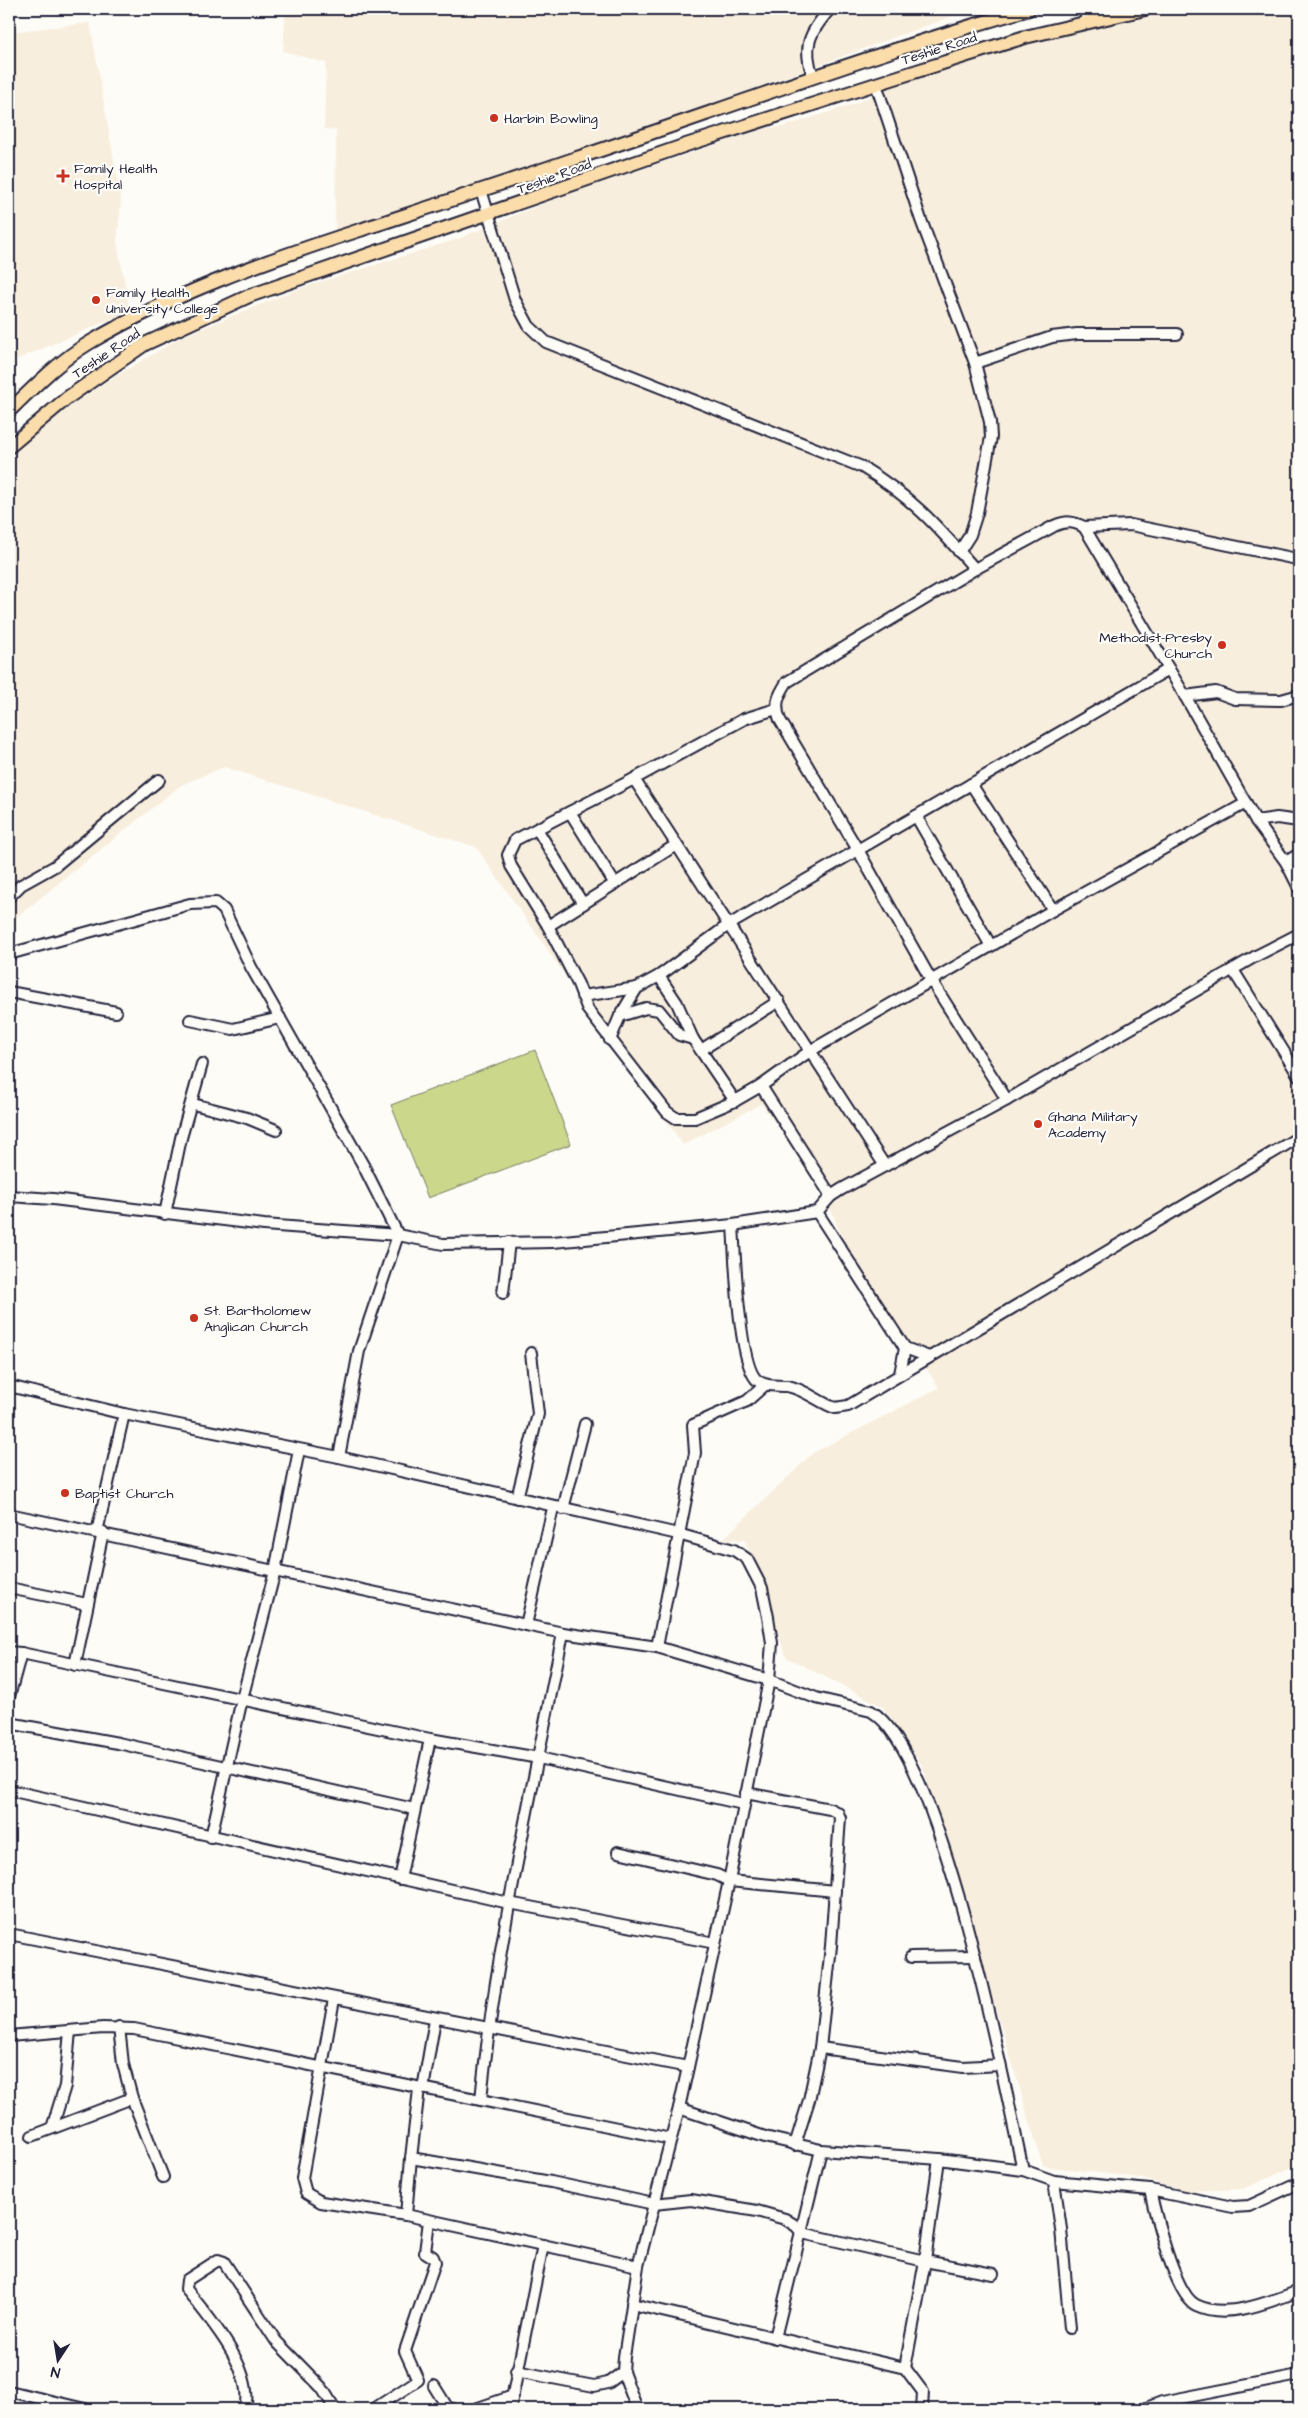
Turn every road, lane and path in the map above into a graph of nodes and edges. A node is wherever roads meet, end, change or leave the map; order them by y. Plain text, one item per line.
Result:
1 (830, 9) edge
2 (1029, 9) edge
3 (1146, 9) edge
4 (1087, 15) edge
5 (814, 76) junction
6 (876, 84) junction
7 (480, 190) junction
8 (487, 216) junction
9 (1178, 334) dead end
10 (975, 363) junction
11 (9, 411) edge
12 (9, 447) edge
13 (1084, 527) junction
14 (959, 552) junction
15 (1292, 558) dead end
16 (975, 569) junction
17 (1169, 669) junction
18 (1299, 695) edge
19 (1185, 696) junction
20 (776, 709) junction
21 (634, 779) junction
22 (159, 780) dead end
23 (971, 784) junction
24 (1246, 803) junction
25 (570, 812) junction
26 (916, 816) junction
27 (1256, 821) junction
28 (1299, 821) edge
29 (537, 829) junction
30 (676, 845) junction
31 (858, 850) junction
32 (1299, 854) edge
33 (1286, 862) junction
34 (615, 884) junction
35 (1299, 888) edge
36 (9, 897) edge
37 (583, 904) junction
38 (1053, 910) junction
39 (548, 926) junction
40 (727, 926) junction
41 (1299, 934) edge
42 (991, 946) junction
43 (9, 954) edge
44 (1233, 970) junction
45 (659, 976) junction
46 (931, 980) junction
47 (637, 988) junction
48 (9, 992) edge
49 (582, 996) junction
50 (779, 1000) junction
51 (116, 1012) dead end
52 (620, 1016) junction
53 (280, 1018) junction
54 (190, 1020) dead end
55 (693, 1039) junction
56 (610, 1040) junction
57 (701, 1050) junction
58 (810, 1051) junction
59 (202, 1064) dead end
60 (1299, 1076) edge
61 (761, 1086) junction
62 (1007, 1100) junction
63 (734, 1101) junction
64 (192, 1104) junction
65 (276, 1130) dead end
66 (1299, 1138) edge
67 (885, 1166) junction
68 (9, 1196) edge
69 (831, 1196) junction
70 (817, 1212) junction
71 (164, 1214) junction
72 (732, 1225) junction
73 (398, 1235) junction
74 (510, 1242) junction
75 (503, 1293) dead end
76 (905, 1348) junction
77 (531, 1353) dead end
78 (928, 1357) junction
79 (900, 1374) junction
80 (765, 1385) junction
81 (9, 1386) edge
82 (124, 1414) junction
83 (585, 1424) dead end
84 (300, 1450) junction
85 (338, 1457) junction
86 (517, 1498) junction
87 (558, 1508) junction
88 (9, 1514) edge
89 (100, 1532) junction
90 (678, 1534) junction
91 (275, 1571) junction
92 (9, 1588) edge
93 (86, 1604) junction
94 (526, 1625) junction
95 (563, 1633) junction
96 (657, 1647) junction
97 (9, 1652) edge
98 (21, 1652) junction
99 (75, 1665) junction
100 (769, 1680) junction
101 (9, 1697) edge
102 (242, 1700) junction
103 (9, 1723) edge
104 (430, 1739) junction
105 (539, 1758) junction
106 (226, 1766) junction
107 (9, 1790) edge
108 (746, 1793) junction
109 (743, 1804) junction
110 (414, 1808) junction
111 (211, 1837) junction
112 (618, 1852) dead end
113 (400, 1879) junction
114 (729, 1881) junction
115 (835, 1890) junction
116 (510, 1903) junction
117 (9, 1934) edge
118 (715, 1943) junction
119 (975, 1956) junction
120 (910, 1958) dead end
121 (334, 1999) junction
122 (435, 2019) junction
123 (119, 2027) junction
124 (488, 2029) junction
125 (70, 2030) junction
126 (9, 2036) edge
127 (820, 2048) junction
128 (1000, 2065) junction
129 (688, 2067) junction
130 (322, 2068) junction
131 (421, 2089) junction
132 (132, 2098) junction
133 (481, 2100) junction
134 (679, 2108) junction
135 (52, 2128) junction
136 (32, 2136) dead end
137 (671, 2139) junction
138 (795, 2145) junction
139 (821, 2150) junction
140 (411, 2158) junction
141 (939, 2159) junction
142 (1023, 2170) junction
143 (163, 2177) dead end
144 (1054, 2181) junction
145 (1299, 2183) edge
146 (1150, 2190) junction
147 (654, 2204) junction
148 (406, 2215) junction
149 (429, 2221) junction
150 (802, 2233) junction
151 (543, 2245) junction
152 (925, 2261) junction
153 (638, 2266) junction
154 (993, 2274) dead end
155 (1299, 2291) edge
156 (632, 2304) junction
157 (1070, 2328) dead end
158 (775, 2338) junction
159 (905, 2368) junction
160 (516, 2371) junction
161 (623, 2372) junction
162 (1299, 2375) edge
163 (434, 2386) dead end
164 (9, 2391) edge
165 (513, 2396) junction
166 (85, 2409) edge
167 (245, 2409) edge
168 (335, 2409) edge
169 (374, 2409) edge
170 (452, 2409) edge
171 (475, 2409) edge
172 (510, 2409) edge
173 (637, 2409) edge
174 (922, 2409) edge
175 (1144, 2409) edge

1 - 5 street
2 - 5 main road, Teshie Road
3 - 4 main road, Teshie Road
4 - 6 main road, Teshie Road
5 - 7 main road, Teshie Road
6 - 8 main road, Teshie Road
6 - 10 street
7 - 8 street
7 - 11 main road, Teshie Road
8 - 12 main road, Teshie Road
8 - 14 street
9 - 10 street
10 - 14 street
13 - 15 street
13 - 16 street
13 - 17 street
14 - 16 street
16 - 20 street
17 - 19 street
17 - 23 street
18 - 19 street
19 - 24 street
20 - 21 street
20 - 31 street
21 - 25 street
21 - 30 street
22 - 36 street
23 - 26 street
23 - 38 street
24 - 27 street
24 - 38 street
25 - 29 street
25 - 34 street
26 - 31 street
26 - 42 street
27 - 28 street
27 - 33 street
29 - 37 street
29 - 39 street
30 - 34 street
30 - 40 street
31 - 40 street
31 - 46 street
32 - 33 street
33 - 35 street
34 - 37 street
37 - 39 street
38 - 42 street
39 - 49 street
40 - 45 street
40 - 50 street
41 - 44 street
42 - 46 street
43 - 53 street
44 - 60 street
44 - 62 street
45 - 47 street
45 - 55 street
46 - 58 street
46 - 62 street
47 - 49 street
47 - 52 street
48 - 51 street
49 - 56 street
50 - 57 street
50 - 58 street
52 - 55 street
52 - 56 street
53 - 54 street
53 - 73 street
55 - 57 street
56 - 63 street
57 - 63 street
58 - 61 street
58 - 67 street
59 - 64 street
61 - 63 street
61 - 69 street
62 - 67 street
64 - 65 street
64 - 71 street
66 - 78 street
67 - 69 street
68 - 71 street
69 - 70 street
70 - 72 street
70 - 76 street
71 - 73 street
72 - 74 street
72 - 80 street
73 - 74 street
73 - 85 street
74 - 75 street
76 - 78 street
76 - 79 street
77 - 86 street
78 - 79 street
79 - 80 street
80 - 90 street
81 - 82 street
82 - 84 street
82 - 89 street
83 - 87 street
84 - 85 street
84 - 91 street
85 - 86 street
86 - 87 street
87 - 90 street
87 - 94 street
88 - 89 street
89 - 91 street
89 - 93 street
90 - 96 street
90 - 100 street
91 - 94 street
91 - 102 street
92 - 93 street
93 - 99 street
94 - 95 street
95 - 96 street
95 - 105 street
96 - 100 street
97 - 98 street
98 - 99 street
98 - 101 street
99 - 102 street
100 - 108 street
100 - 119 street
102 - 104 street
102 - 106 street
103 - 106 street
104 - 105 street
104 - 110 street
105 - 109 street
105 - 116 street
106 - 110 street
106 - 111 street
107 - 111 street
108 - 109 street
108 - 115 street
109 - 114 street
110 - 113 street
111 - 113 street
112 - 114 street
113 - 116 street
114 - 115 street
114 - 118 street
115 - 127 street
116 - 118 street
116 - 124 street
117 - 121 street
118 - 129 street
119 - 120 street
119 - 128 street
121 - 122 street
121 - 130 street
122 - 124 street
122 - 131 street
123 - 125 street
123 - 130 street
123 - 132 street
124 - 129 street
124 - 133 street
125 - 126 street
125 - 135 street
127 - 128 street
127 - 138 street
128 - 142 street
129 - 134 street
130 - 131 street
130 - 148 street
131 - 133 street
131 - 140 street
132 - 135 street
132 - 143 street
133 - 137 street
134 - 137 street
134 - 138 street
135 - 136 street
137 - 147 street
138 - 139 street
139 - 141 street
139 - 150 street
140 - 147 street
140 - 148 street
141 - 142 street
141 - 152 street
142 - 144 street
144 - 146 street
144 - 157 street
145 - 146 street
146 - 155 street
147 - 150 street
147 - 153 street
148 - 149 street
149 - 151 street
149 - 169 street
150 - 152 street
150 - 158 street
151 - 153 street
151 - 160 street
152 - 154 street
152 - 159 street
153 - 156 street
156 - 158 street
156 - 161 street
158 - 159 street
159 - 174 street
160 - 161 street
160 - 165 street
161 - 173 street
162 - 175 street
163 - 170 street
164 - 166 street
165 - 171 street
165 - 172 street
167 - 168 street

